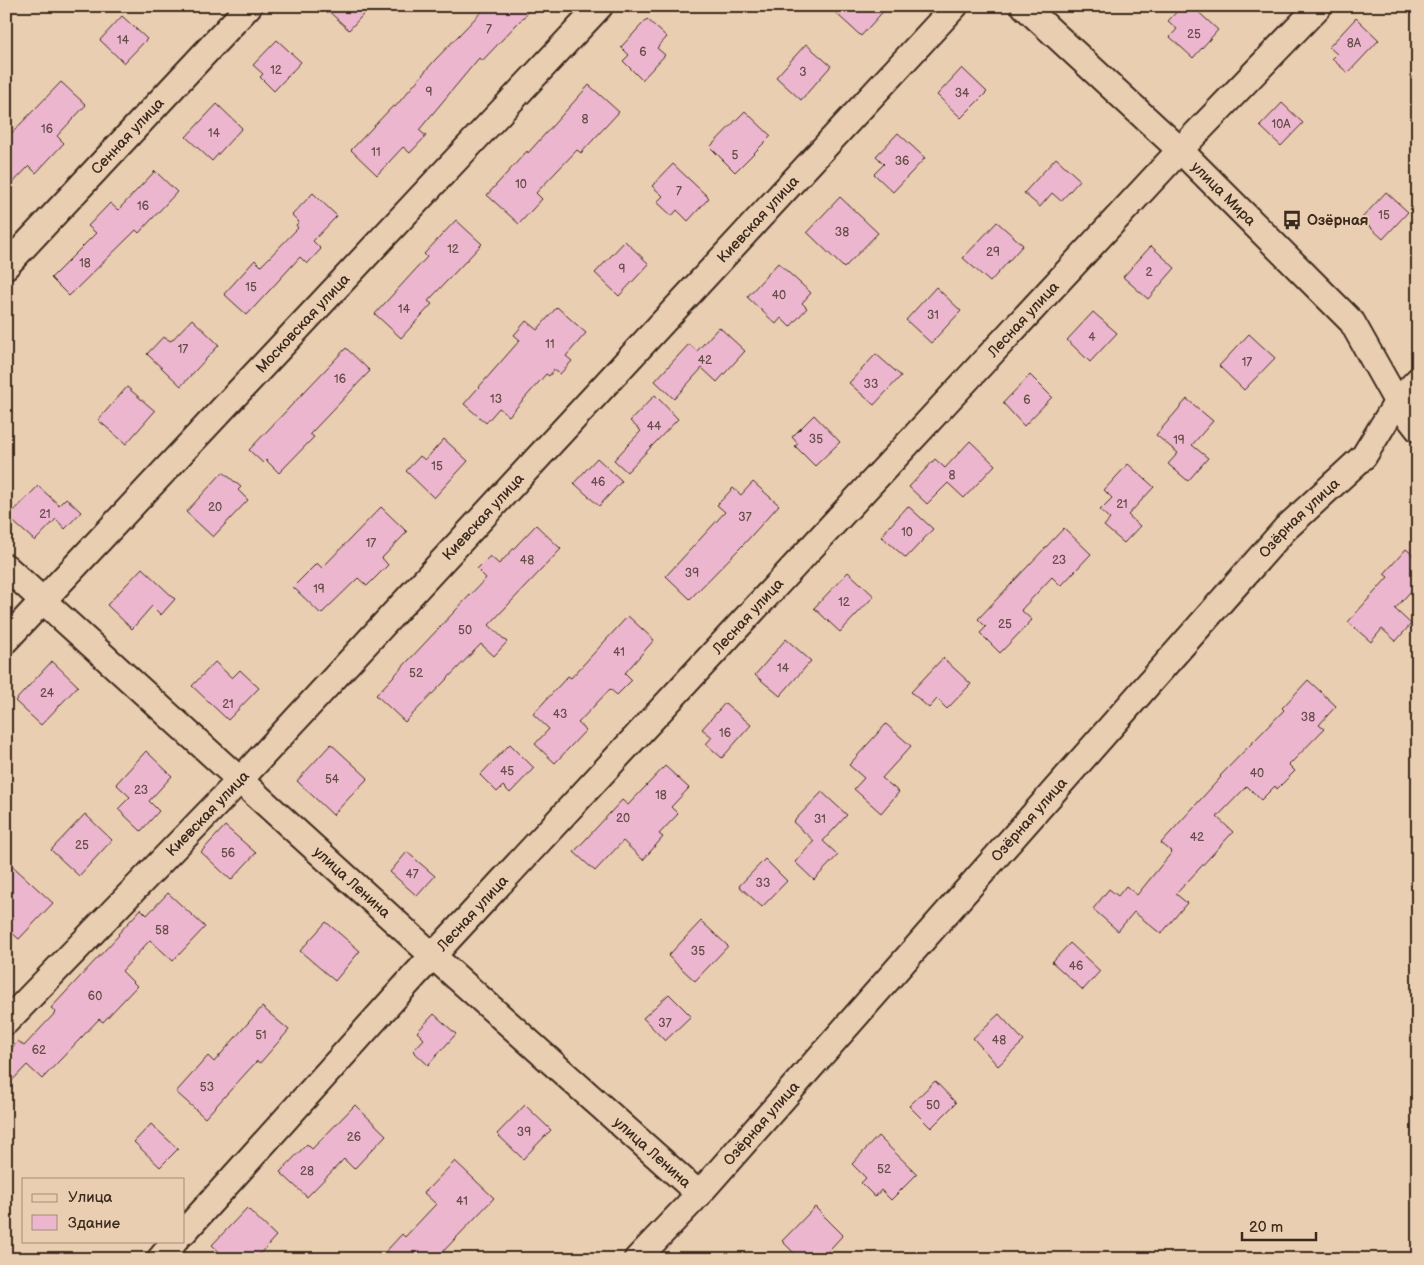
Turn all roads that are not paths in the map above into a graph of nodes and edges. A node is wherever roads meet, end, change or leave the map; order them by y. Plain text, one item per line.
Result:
1 (248, 6) edge
2 (600, 6) edge
3 (955, 6) edge
4 (1024, 6) edge
5 (1319, 6) edge
6 (1180, 150) junction
7 (6, 266) edge
8 (1418, 380) edge
9 (1397, 402) junction
10 (1418, 429) edge
11 (6, 567) edge
12 (44, 601) junction
13 (6, 640) edge
14 (240, 780) junction
15 (433, 956) junction
16 (6, 1022) edge
17 (699, 1194) junction
18 (185, 1231) edge
19 (175, 1242) edge
20 (160, 1259) edge
21 (637, 1259) edge

1 - 7 street, Сенная улица
2 - 12 street, Московская улица
3 - 14 street, Киевская улица
4 - 6 street, улица Мира
5 - 6 street, Лесная улица
6 - 9 street, улица Мира
6 - 15 street, Лесная улица
8 - 9 street, Озёрная улица
9 - 10 street, улица Мира
9 - 17 street, Озёрная улица
11 - 12 street, улица Ленина
12 - 13 street, Московская улица
12 - 14 street, улица Ленина
14 - 15 street, улица Ленина
14 - 16 street, Киевская улица
15 - 17 street, улица Ленина
15 - 18 street, Лесная улица
17 - 21 street, Озёрная улица
19 - 20 street

